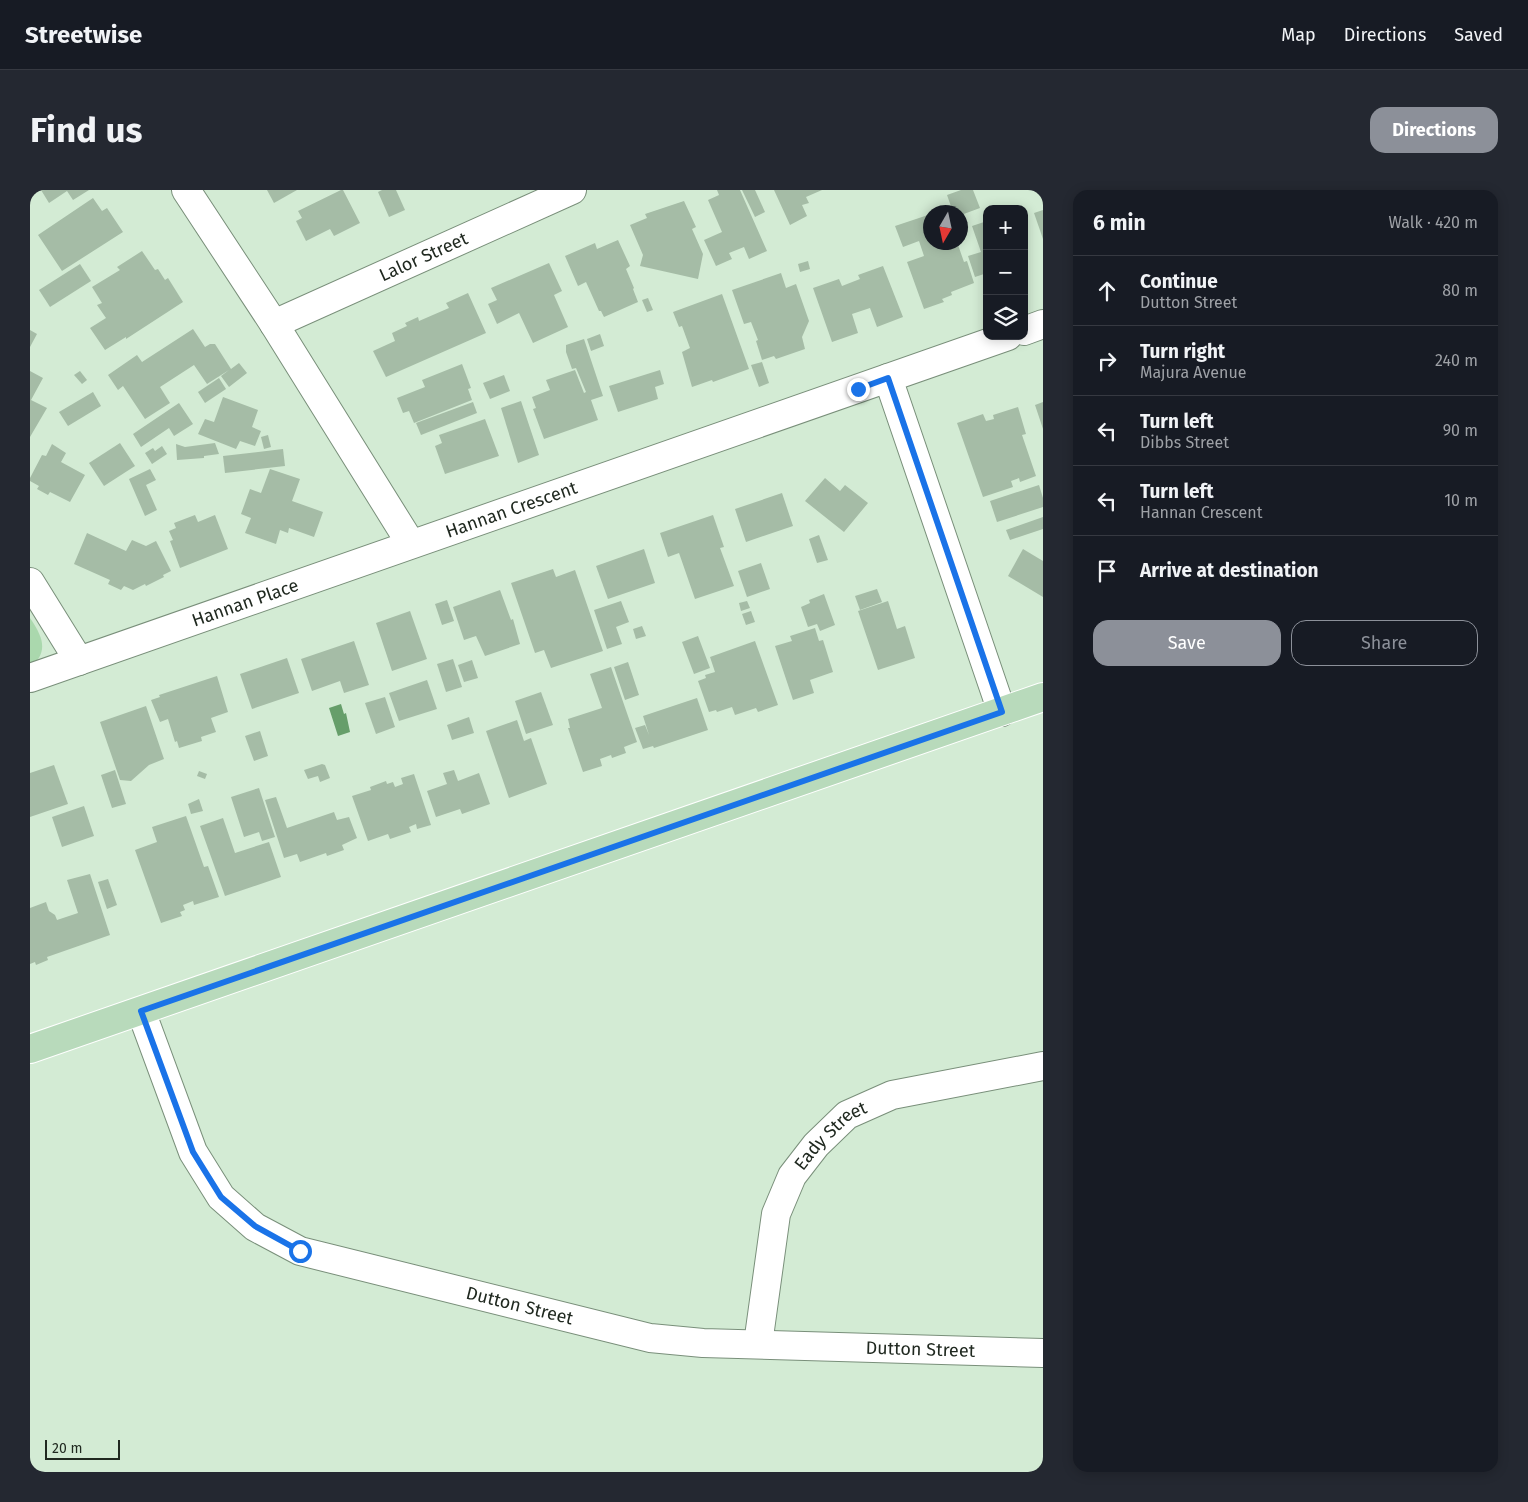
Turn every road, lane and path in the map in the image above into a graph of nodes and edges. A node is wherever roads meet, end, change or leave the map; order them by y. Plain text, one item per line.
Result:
1 (186, 190) edge
2 (572, 190) edge
3 (274, 324) junction
4 (1043, 324) edge
5 (1028, 329) edge
6 (997, 340) edge
7 (888, 378) junction
8 (411, 544) junction
9 (30, 582) edge
10 (79, 661) junction
11 (30, 678) edge
12 (1043, 697) edge
13 (1002, 712) junction
14 (141, 1011) junction
15 (30, 1049) edge
16 (1043, 1066) edge
17 (758, 1344) junction
18 (1043, 1353) edge

1 - 3 street
2 - 3 street, Lalor Street
3 - 8 street
4 - 5 street
6 - 7 street, Hannan Crescent
7 - 8 street, Hannan Crescent
7 - 13 street
8 - 10 street, Hannan Place
9 - 10 street
10 - 11 street, Hannan Place
12 - 13 main road
13 - 14 main road
14 - 15 main road
14 - 17 street, Dutton Street
16 - 17 street, Eady Street
17 - 18 street, Dutton Street

